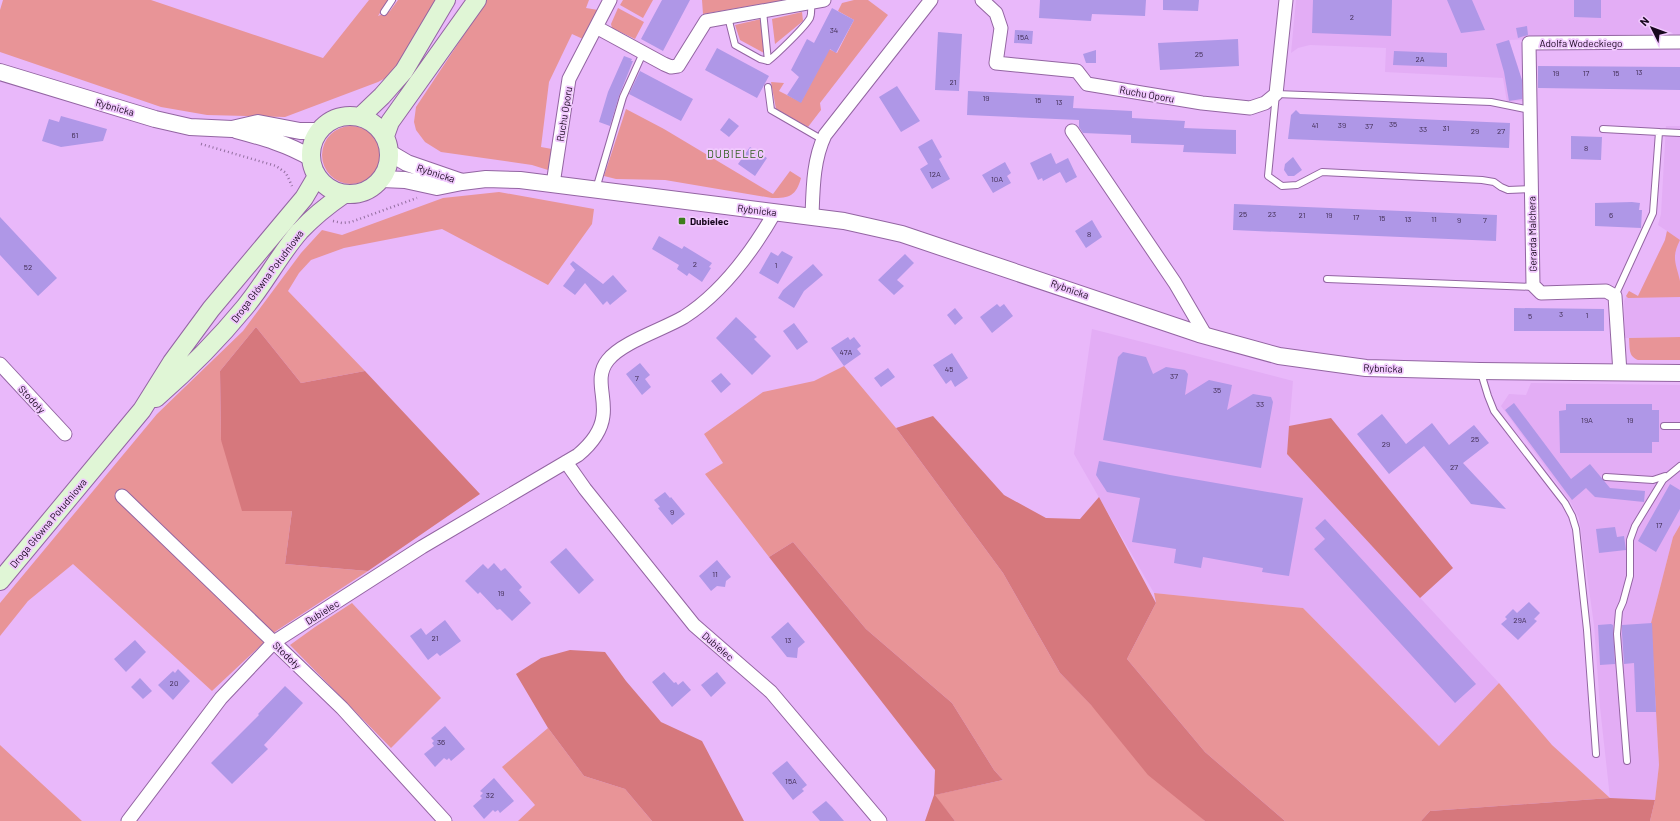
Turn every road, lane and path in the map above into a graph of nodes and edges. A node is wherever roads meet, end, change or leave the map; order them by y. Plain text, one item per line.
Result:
1 (392, 0) edge
2 (446, 0) edge
3 (477, 0) edge
4 (610, 0) edge
5 (824, 0) edge
6 (931, 0) edge
7 (982, 0) edge
8 (1286, 0) edge
9 (811, 2) junction
10 (763, 11) junction
11 (384, 12) dead end
12 (728, 17) junction
13 (596, 27) junction
14 (1680, 42) edge
15 (1529, 43) joint
16 (643, 53) junction
17 (768, 61) junction
18 (0, 72) edge
19 (768, 86) dead end
20 (1276, 94) junction
21 (1530, 110) junction
22 (360, 117) junction
23 (232, 129) junction
24 (1603, 129) dead end
25 (320, 131) junction
26 (1072, 131) dead end
27 (1659, 132) junction
28 (1680, 133) edge
29 (385, 136) junction
30 (823, 140) junction
31 (390, 153) junction
32 (311, 158) junction
33 (317, 176) junction
34 (382, 179) junction
35 (462, 182) junction
36 (553, 184) junction
37 (596, 189) junction
38 (1531, 189) junction
39 (344, 194) junction
40 (775, 212) junction
41 (812, 216) junction
42 (1327, 278) dead end
43 (1535, 287) junction
44 (1615, 296) junction
45 (1206, 336) junction
46 (0, 364) edge
47 (1480, 371) junction
48 (1620, 373) junction
49 (1680, 373) edge
50 (142, 410) junction
51 (1664, 426) dead end
52 (1680, 426) edge
53 (65, 434) dead end
54 (566, 462) junction
55 (1680, 466) edge
56 (1668, 474) junction
57 (1606, 477) dead end
58 (122, 496) dead end
59 (0, 581) edge
60 (274, 642) junction
61 (1596, 754) dead end
62 (1627, 761) dead end
63 (128, 821) edge
64 (446, 821) edge
65 (880, 821) edge

1 - 11 lane
2 - 22 main road
3 - 29 main road
4 - 13 street, Ruchu Oporu
5 - 9 street
6 - 30 street
7 - 20 street, Ruchu Oporu
8 - 20 street
9 - 10 street
9 - 17 lane
10 - 12 street
10 - 17 lane
12 - 16 street
12 - 17 lane
13 - 16 street
13 - 36 street, Ruchu Oporu
14 - 15 street, Adolfa Wodeckiego
15 - 21 street, Gerarda Malchera
16 - 37 lane
18 - 23 street, Rybnicka
19 - 30 lane
20 - 21 lane
20 - 38 lane
21 - 38 street, Gerarda Malchera
22 - 25 main road
22 - 29 main road
23 - 25 street, Rybnicka
23 - 32 street, Rybnicka
24 - 27 lane
25 - 32 main road
26 - 45 street
27 - 28 lane
27 - 44 lane
29 - 31 main road
30 - 41 street
31 - 34 main road
31 - 35 street, Rybnicka
32 - 33 main road
33 - 39 main road
33 - 50 main road, Droga Główna Południowa
34 - 35 street, Rybnicka
34 - 39 main road
35 - 36 street, Rybnicka
36 - 37 street, Rybnicka
37 - 40 street, Rybnicka
38 - 43 street, Gerarda Malchera
39 - 50 main road, Droga Główna Południowa
40 - 41 street, Rybnicka
40 - 54 street, Dubielec
41 - 45 street, Rybnicka
42 - 43 lane
43 - 44 street
44 - 48 street
45 - 47 street, Rybnicka
46 - 53 street, Stodoły
47 - 48 street, Rybnicka
47 - 61 lane
48 - 49 street, Rybnicka
50 - 59 main road, Droga Główna Południowa
51 - 52 lane
54 - 60 street, Dubielec
54 - 65 street, Dubielec
55 - 56 lane
56 - 57 lane
56 - 62 lane
58 - 60 street, Stodoły
60 - 63 street, Dubielec
60 - 64 street, Stodoły

